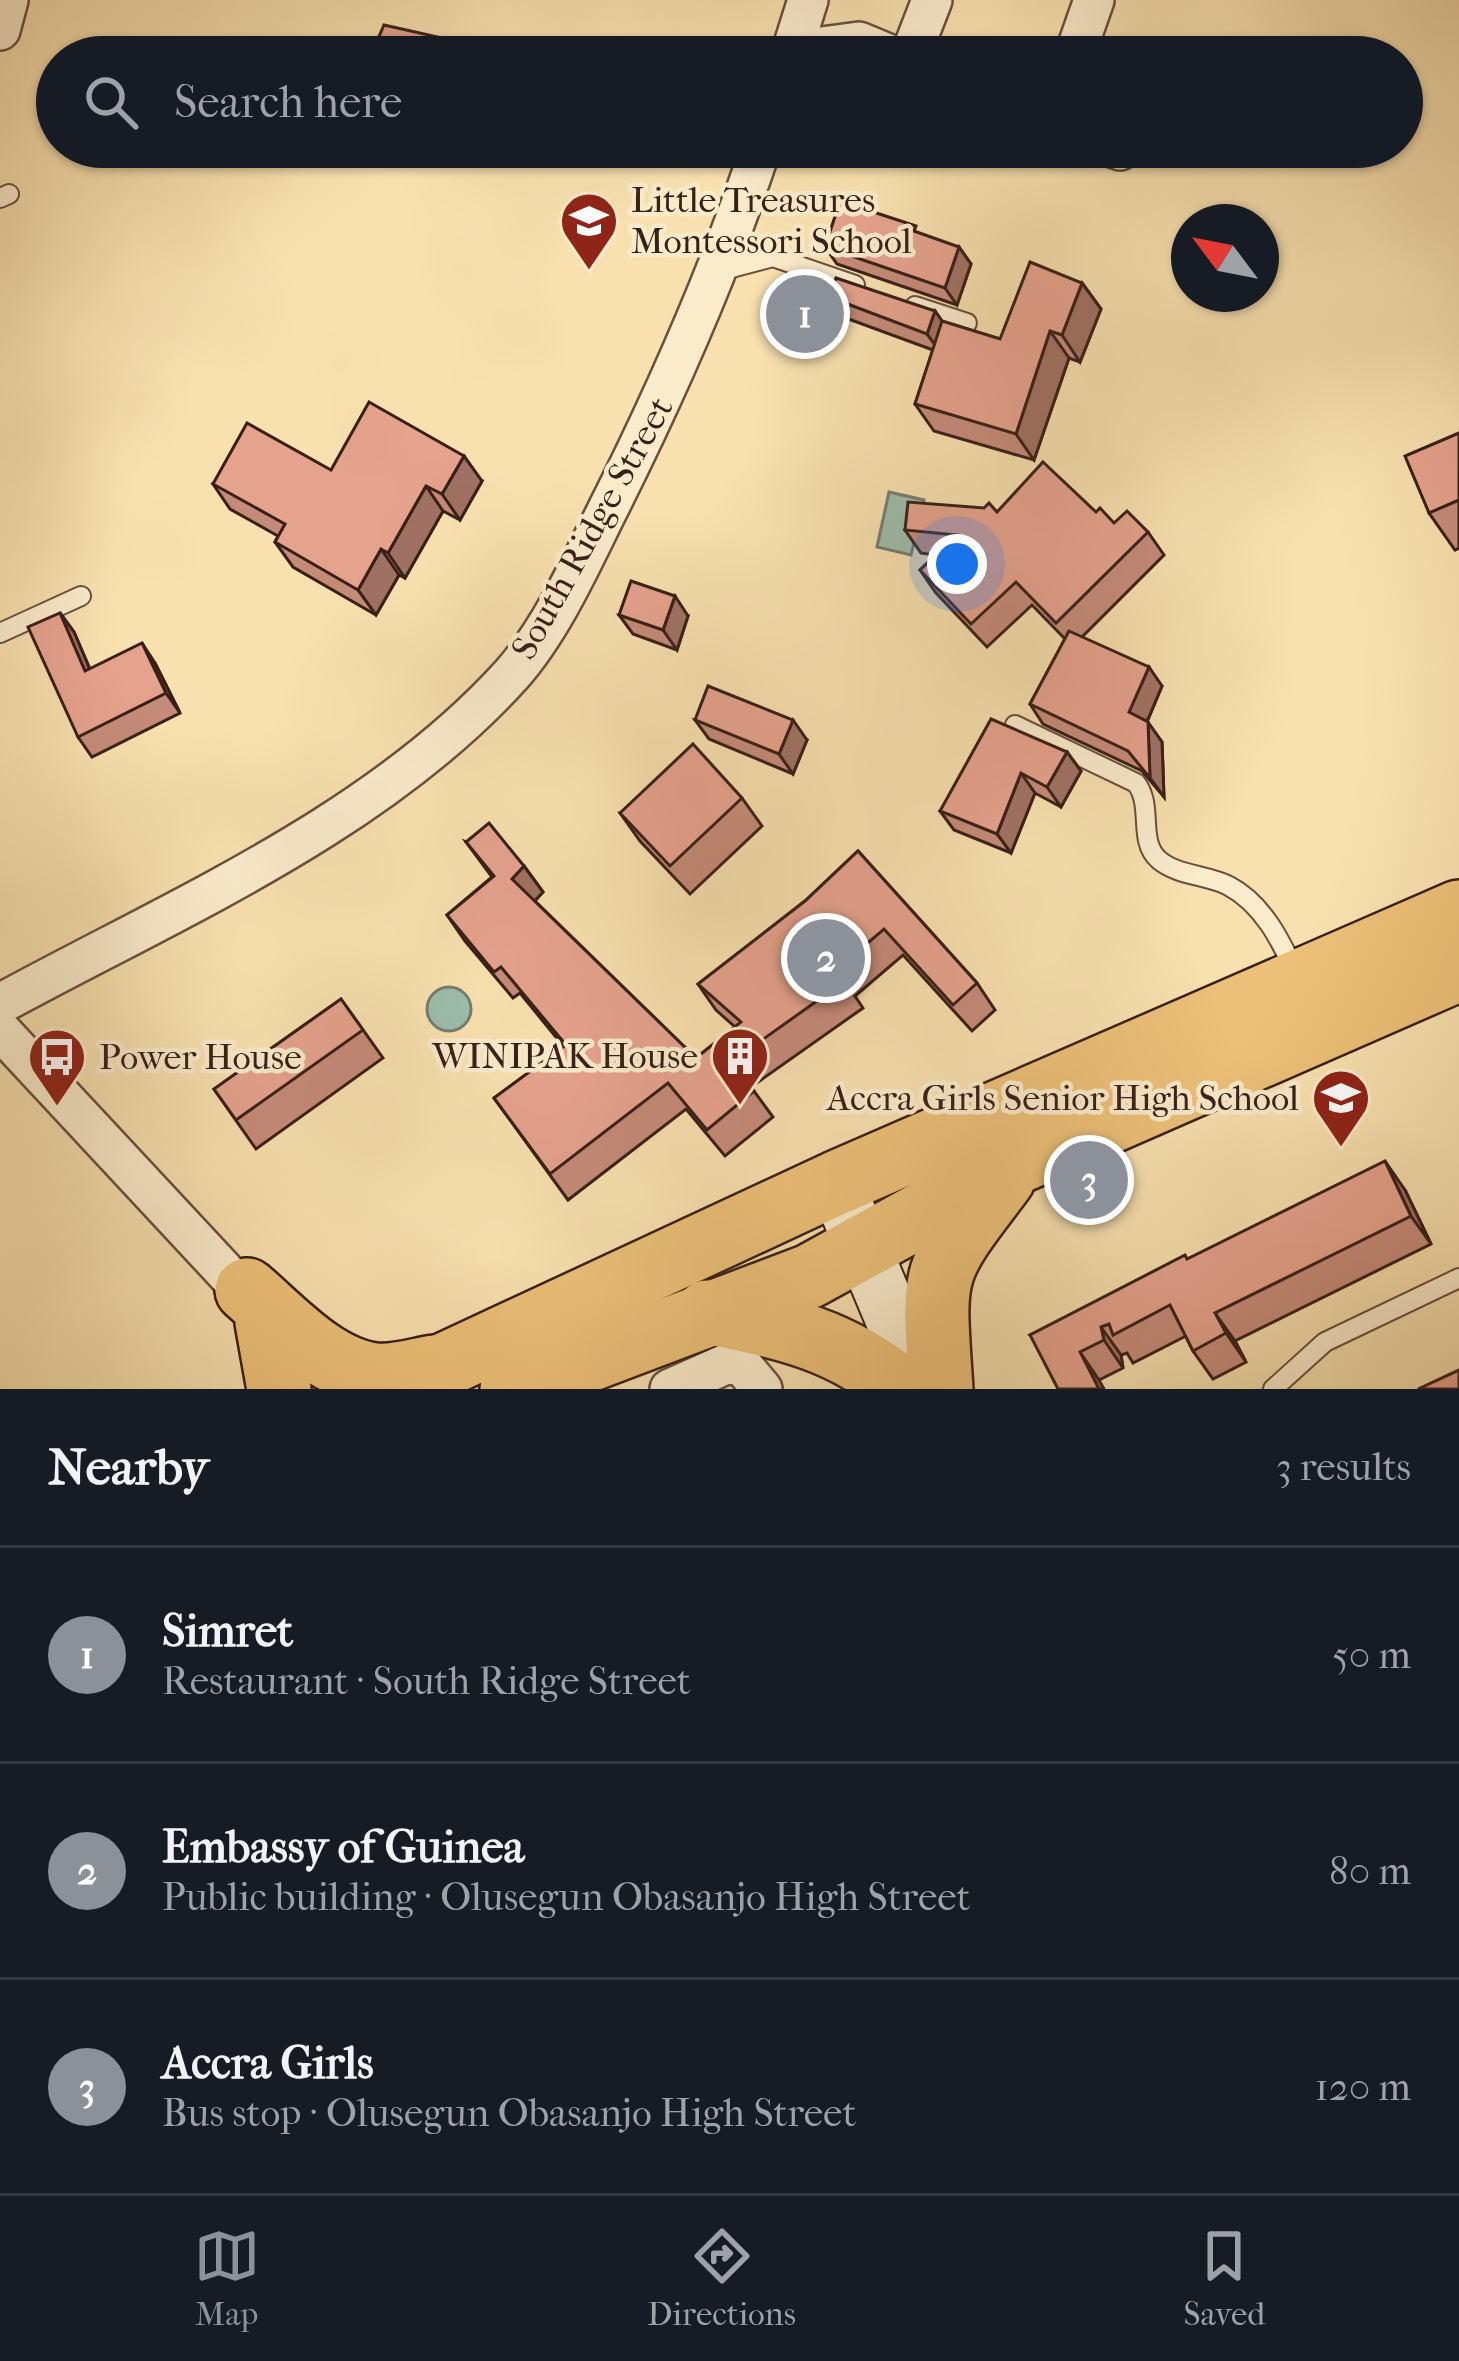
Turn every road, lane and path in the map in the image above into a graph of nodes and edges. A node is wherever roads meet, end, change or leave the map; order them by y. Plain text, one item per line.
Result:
1 (8, 0) edge
2 (808, 0) edge
3 (932, 0) edge
4 (1094, 0) edge
5 (0, 30) edge
6 (797, 36) edge
7 (918, 36) edge
8 (1081, 36) edge
9 (753, 168) edge
10 (716, 272) junction
11 (880, 294) edge
12 (902, 301) edge
13 (967, 323) edge
14 (81, 596) dead end
15 (0, 633) edge
16 (1015, 725) edge
17 (1459, 912) edge
18 (1459, 969) edge
19 (1300, 984) junction
20 (0, 1004) edge
21 (0, 1030) edge
22 (1016, 1163) junction
23 (836, 1183) junction
24 (864, 1244) junction
25 (1459, 1278) edge
26 (257, 1306) junction
27 (706, 1312) junction
28 (454, 1364) junction
29 (279, 1389) edge
30 (326, 1389) edge
31 (393, 1389) edge
32 (512, 1389) edge
33 (670, 1389) edge
34 (762, 1389) edge
35 (901, 1389) edge
36 (922, 1389) edge
37 (941, 1389) edge
38 (1273, 1389) edge

1 - 5 street
2 - 6 street
3 - 7 street
4 - 8 street
9 - 10 street, South Ridge Street
10 - 11 lane
10 - 20 street, South Ridge Street
12 - 13 lane
14 - 15 lane
16 - 19 lane
17 - 19 main road
18 - 22 main road
19 - 23 main road
21 - 26 street
22 - 24 main road
22 - 37 main road
23 - 24 street
23 - 28 main road
24 - 27 main road
24 - 36 street
25 - 38 lane
26 - 28 main road
26 - 29 main road
26 - 30 street
27 - 32 main road
27 - 35 main road
28 - 31 main road
33 - 34 street

